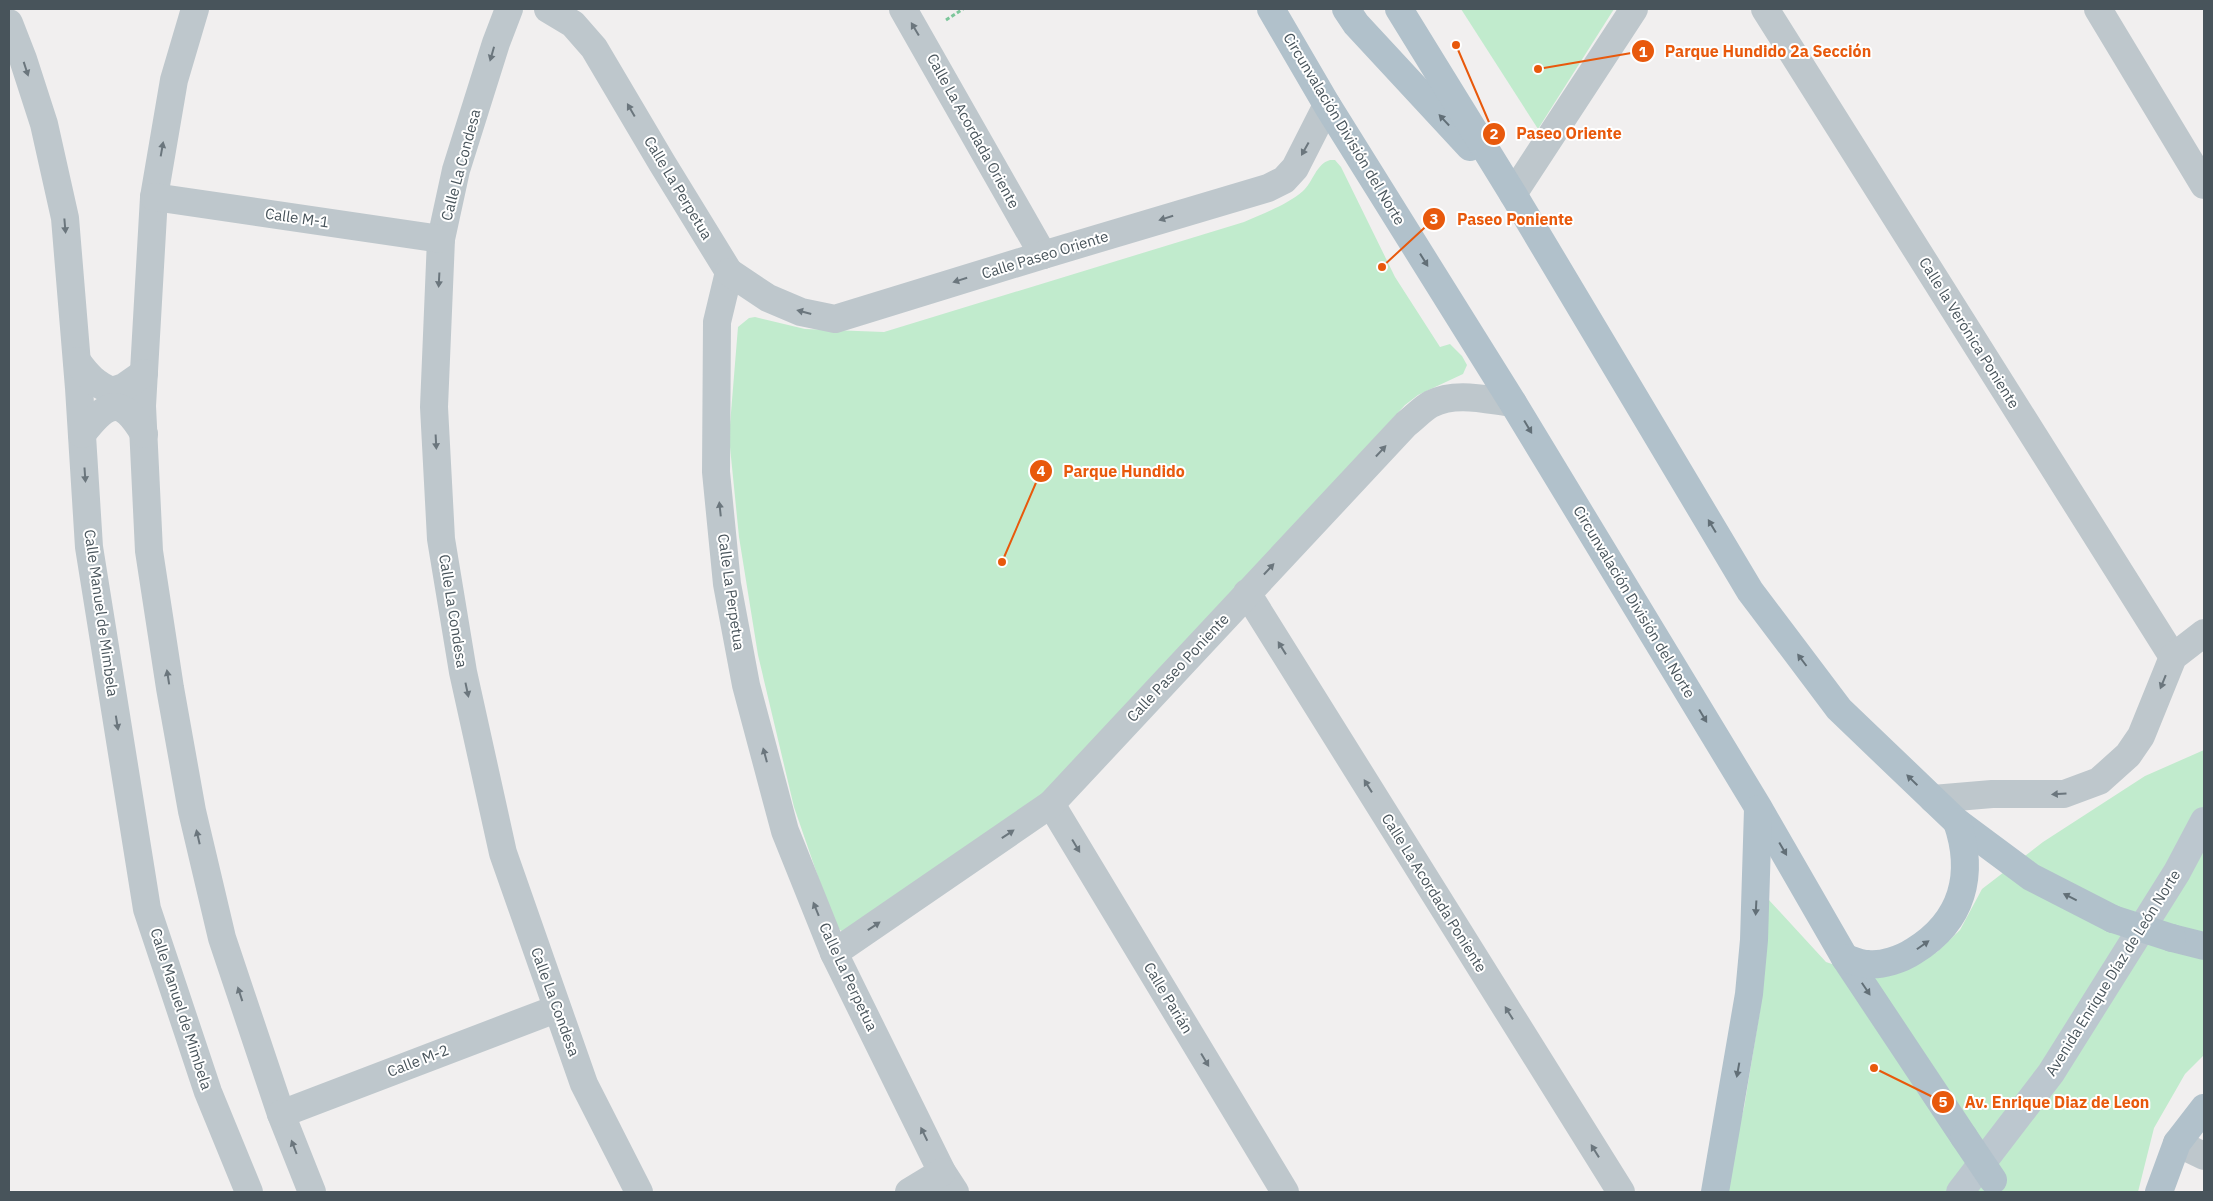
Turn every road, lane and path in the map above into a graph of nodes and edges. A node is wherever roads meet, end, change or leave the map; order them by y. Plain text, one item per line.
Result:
1 (195, 9) edge
2 (509, 9) edge
3 (548, 9) edge
4 (903, 9) edge
5 (1271, 9) edge
6 (1346, 9) edge
7 (1399, 9) edge
8 (1634, 9) edge
9 (1765, 9) edge
10 (2098, 9) edge
11 (9, 23) edge
12 (1327, 105) junction
13 (2204, 185) edge
14 (1513, 194) junction
15 (154, 197) junction
16 (441, 239) junction
17 (1042, 255) junction
18 (729, 272) junction
19 (77, 361) junction
20 (144, 373) junction
21 (1513, 403) junction
22 (82, 434) junction
23 (144, 434) junction
24 (1247, 593) junction
25 (2204, 633) edge
26 (2173, 657) junction
27 (1933, 799) junction
28 (1051, 804) junction
29 (1758, 807) junction
30 (2204, 821) edge
31 (1957, 822) junction
32 (2204, 946) edge
33 (834, 953) junction
34 (1845, 958) junction
35 (556, 1009) junction
36 (2204, 1108) edge
37 (281, 1114) junction
38 (2177, 1142) junction
39 (2204, 1156) edge
40 (949, 1182) edge
41 (1997, 1186) edge
42 (248, 1192) edge
43 (312, 1192) edge
44 (639, 1192) edge
45 (909, 1192) edge
46 (1285, 1192) edge
47 (1621, 1192) edge
48 (1715, 1192) edge
49 (1960, 1192) edge
50 (2160, 1192) edge

15 -> 1 street
2 -> 16 street, Calle La Condesa
18 -> 3 street, Calle La Perpetua
17 -> 4 street, Calle La Acordada Oriente
5 - 12 main road, Circunvalación División del Norte
14 -> 6 main road
7 - 14 main road
8 - 14 street
9 - 26 street, Calle la Verónica Poniente
10 - 13 street
11 -> 19 street, Calle Manuel de Mimbela
12 -> 17 street, Calle Paseo Oriente
12 -> 21 main road, Circunvalación División del Norte
27 -> 14 main road
15 - 16 street, Calle M-1
15 - 20 street
16 -> 35 street, Calle La Condesa
17 -> 18 street, Calle Paseo Oriente
33 -> 18 street, Calle La Perpetua
19 - 20 street
19 - 22 street, Calle Manuel de Mimbela
20 - 23 street
24 -> 21 street, Calle Paseo Poniente
21 -> 29 main road, Circunvalación División del Norte
22 - 23 street
22 -> 42 street, Calle Manuel de Mimbela
37 -> 23 street
24 - 28 street, Calle Paseo Poniente
47 -> 24 street, Calle La Acordada Poniente
25 - 26 street
26 -> 27 street
27 - 31 main road
33 -> 28 street, Calle Paseo Poniente
28 -> 46 street, Calle Parián
29 -> 34 main road, Circunvalación División del Norte
29 -> 48 main road
30 - 49 main road, Avenida Enrique Díaz de León Norte
32 -> 31 main road, bridge
34 -> 31 main road
40 -> 33 street, Calle La Perpetua
34 -> 41 main road, Circunvalación División del Norte, bridge
35 - 37 street, Calle M-2
35 - 44 street, Calle La Condesa
36 - 38 main road
43 -> 37 street
38 - 39 street
38 - 50 main road
40 - 45 street

